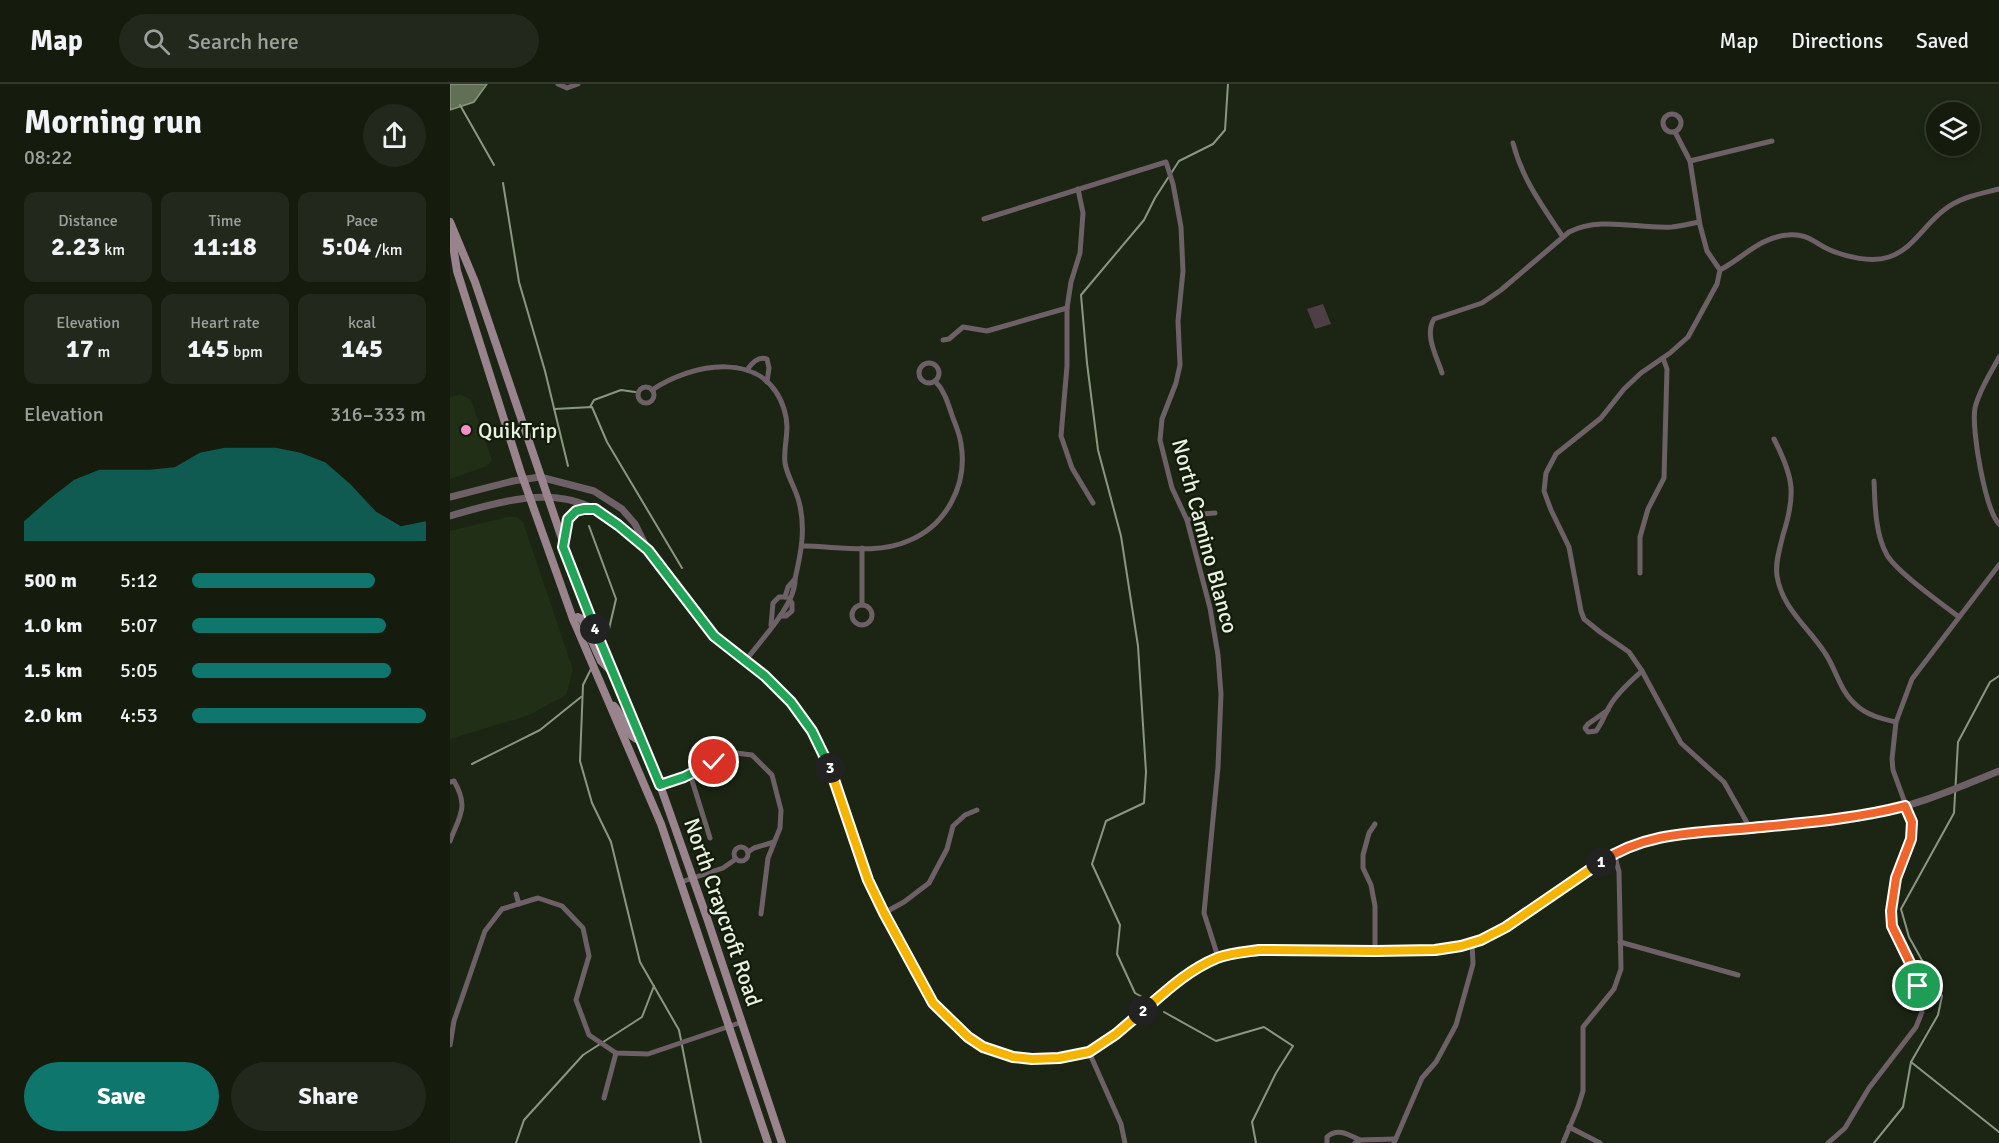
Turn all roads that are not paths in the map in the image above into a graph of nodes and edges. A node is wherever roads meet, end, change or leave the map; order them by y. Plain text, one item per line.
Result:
1 (558, 84) edge
2 (578, 84) edge
3 (1675, 132) dead end
4 (1772, 141) dead end
5 (1513, 143) dead end
6 (1690, 161) junction
7 (1078, 189) junction
8 (1999, 189) edge
9 (984, 219) dead end
10 (450, 222) edge
11 (1699, 222) junction
12 (450, 227) edge
13 (1563, 237) junction
14 (1720, 270) junction
15 (1067, 308) junction
16 (943, 340) dead end
17 (1999, 357) edge
18 (1663, 358) junction
19 (747, 370) junction
20 (1442, 373) dead end
21 (935, 381) dead end
22 (767, 382) junction
23 (652, 390) dead end
24 (1774, 439) dead end
25 (540, 477) junction
26 (523, 478) junction
27 (1874, 481) dead end
28 (450, 497) edge
29 (546, 497) junction
30 (530, 498) junction
31 (1093, 503) dead end
32 (595, 509) junction
33 (1215, 513) dead end
34 (450, 516) edge
35 (1187, 520) junction
36 (1999, 524) edge
37 (802, 546) junction
38 (563, 547) junction
39 (862, 548) junction
40 (648, 550) junction
41 (1999, 565) edge
42 (1640, 573) dead end
43 (788, 598) junction
44 (862, 605) dead end
45 (1959, 617) junction
46 (573, 619) junction
47 (771, 626) junction
48 (603, 657) junction
49 (746, 660) junction
50 (1642, 671) junction
51 (609, 701) junction
52 (1608, 710) junction
53 (1896, 722) junction
54 (641, 740) junction
55 (1999, 772) edge
56 (690, 774) junction
57 (450, 782) edge
58 (660, 785) junction
59 (1905, 806) junction
60 (977, 810) dead end
61 (1375, 824) dead end
62 (1750, 828) junction
63 (710, 838) dead end
64 (450, 841) edge
65 (774, 842) junction
66 (748, 852) junction
67 (1614, 853) junction
68 (736, 859) junction
69 (693, 878) junction
70 (681, 882) junction
71 (516, 894) dead end
72 (519, 904) junction
73 (884, 913) junction
74 (761, 914) dead end
75 (1620, 942) junction
76 (1472, 943) junction
77 (1375, 951) junction
78 (1218, 957) junction
79 (1738, 975) dead end
80 (742, 1022) junction
81 (729, 1026) junction
82 (450, 1045) edge
83 (1089, 1052) junction
84 (616, 1053) junction
85 (604, 1098) dead end
86 (1569, 1127) junction
87 (1395, 1141) edge
88 (1357, 1142) edge
89 (768, 1143) edge
90 (782, 1143) edge
91 (1125, 1143) edge
92 (1327, 1143) edge
93 (1563, 1143) edge
94 (1600, 1143) edge
95 (1828, 1143) edge

1 - 2 street
3 - 6 street
4 - 6 street
5 - 13 street
6 - 11 street
7 - 9 street
7 - 15 street
7 - 35 street, North Camino Blanco
8 - 14 street
10 - 25 main road, North Craycroft Road
11 - 13 street
11 - 14 street
12 - 26 main road, North Craycroft Road
13 - 20 street
14 - 18 street
15 - 16 street
15 - 31 street
17 - 36 street
18 - 42 street
18 - 50 street
19 - 22 street
19 - 22 street
19 - 23 street
21 - 39 street
22 - 37 street
24 - 53 street
25 - 26 street
25 - 29 main road, North Craycroft Road
25 - 40 street
26 - 28 street
26 - 30 main road, North Craycroft Road
27 - 45 street
29 - 30 street
29 - 32 street
29 - 38 main road, North Craycroft Road
30 - 34 street
30 - 46 main road, North Craycroft Road
32 - 38 main road
32 - 40 street
33 - 35 street
35 - 78 street, North Camino Blanco
37 - 39 street
37 - 43 street
38 - 48 main road, North Craycroft Road
39 - 44 street
40 - 49 street
41 - 45 street
43 - 47 street
43 - 47 street
45 - 53 street
46 - 48 main road
46 - 51 main road, North Craycroft Road
47 - 49 street
48 - 54 main road, North Craycroft Road
49 - 73 street
50 - 52 street
50 - 62 street
51 - 54 main road
51 - 70 main road, North Craycroft Road
52 - 52 street
53 - 59 street
54 - 58 main road, North Craycroft Road
55 - 59 street
56 - 58 street
56 - 63 street
56 - 65 street
57 - 64 street
58 - 69 main road, North Craycroft Road
59 - 62 street
59 - 95 street
60 - 73 street
61 - 77 street
62 - 67 street
65 - 66 street
65 - 74 street
66 - 68 street
66 - 68 street
67 - 75 street
67 - 76 street
68 - 69 street
69 - 70 street
69 - 80 main road, North Craycroft Road
70 - 81 main road, North Craycroft Road
71 - 72 street
72 - 82 street
72 - 84 street
73 - 83 street
75 - 79 street
75 - 86 street
76 - 77 street
76 - 87 street
77 - 78 street
78 - 83 street
80 - 81 street
80 - 90 main road, North Craycroft Road
81 - 84 street
81 - 89 main road, North Craycroft Road
83 - 91 street
84 - 85 street
86 - 93 street
86 - 94 street
87 - 88 street
88 - 92 street

